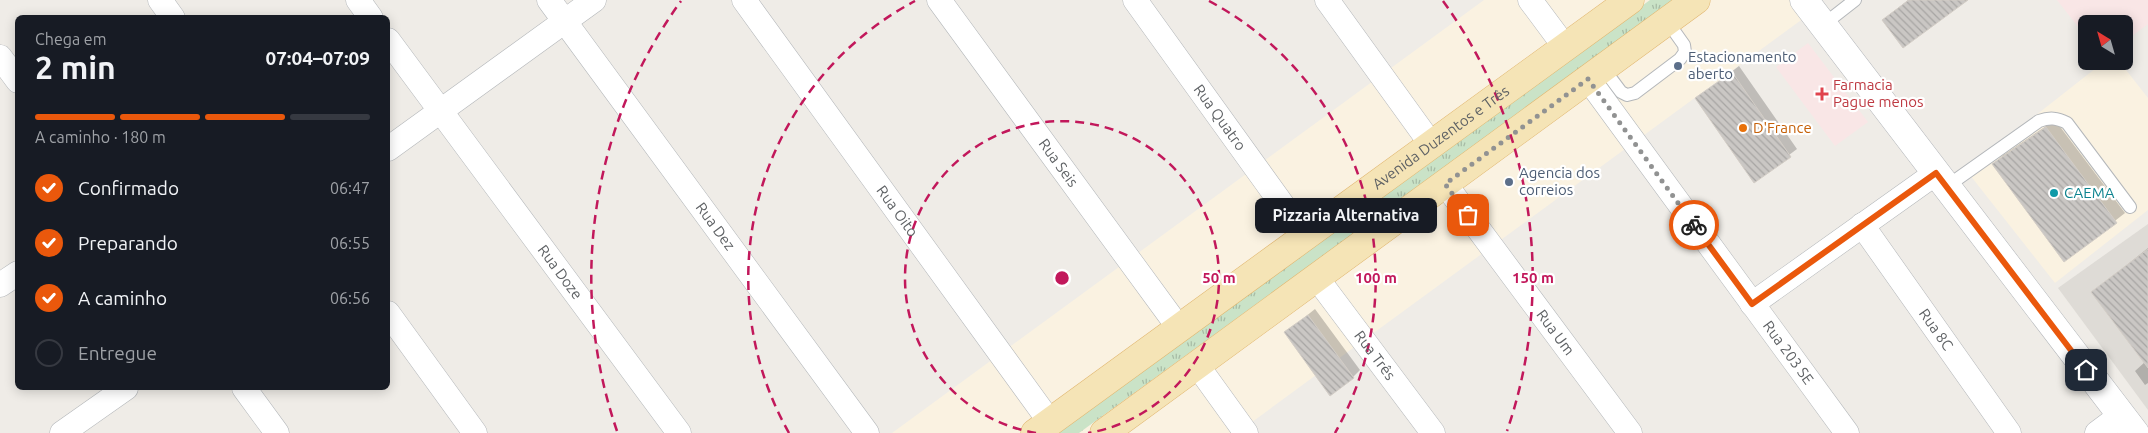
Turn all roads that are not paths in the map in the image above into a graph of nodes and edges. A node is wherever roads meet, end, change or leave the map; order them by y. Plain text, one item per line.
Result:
1 (160, 0) edge
2 (358, 0) edge
3 (549, 0) edge
4 (594, 0) edge
5 (744, 0) edge
6 (939, 0) edge
7 (1135, 0) edge
8 (1326, 0) edge
9 (1530, 0) edge
10 (1630, 0) edge
11 (1696, 0) edge
12 (1804, 0) edge
13 (1855, 0) edge
14 (171, 15) edge
15 (369, 15) edge
16 (564, 21) junction
17 (1667, 21) junction
18 (1823, 25) junction
19 (390, 43) edge
20 (1564, 47) junction
21 (0, 57) edge
22 (1595, 74) junction
23 (15, 77) edge
24 (440, 111) junction
25 (1431, 144) junction
26 (390, 148) edge
27 (1941, 180) junction
28 (1445, 184) junction
29 (2130, 207) dead end
30 (1862, 225) junction
31 (1305, 236) junction
32 (15, 275) edge
33 (1316, 277) junction
34 (0, 285) edge
35 (1752, 304) junction
36 (390, 316) edge
37 (1179, 328) junction
38 (1197, 365) junction
39 (124, 390) edge
40 (245, 390) edge
41 (2128, 424) edge
42 (1042, 428) edge
43 (75, 429) edge
44 (277, 433) edge
45 (475, 433) edge
46 (678, 433) edge
47 (867, 433) edge
48 (1104, 433) edge
49 (1246, 433) edge
50 (1432, 433) edge
51 (1630, 433) edge
52 (1847, 433) edge
53 (2009, 433) edge
54 (2096, 433) edge

1 - 14 street
2 - 15 street
3 - 16 street, Rua Dez
4 - 16 street
5 - 42 street, Rua Oito
6 - 37 street, Rua Seis
7 - 31 street, Rua Quatro
8 - 25 street
9 - 20 street
10 - 20 main road, Avenida Duzentos e Três
11 - 17 main road
12 - 18 main road
13 - 18 lane
16 - 24 street
16 - 47 street, Rua Dez
17 - 22 main road
17 - 22 lane
18 - 27 main road
19 - 24 street, Rua Doze
20 - 25 main road, Avenida Duzentos e Três
21 - 23 street
22 - 28 main road
22 - 35 street, Rua 203 SE
24 - 26 street
24 - 46 street, Rua Doze
25 - 31 main road, Avenida Duzentos e Três
27 - 29 lane
27 - 30 street
27 - 41 main road
28 - 33 main road
28 - 51 street, Rua Um
30 - 35 street
30 - 53 street, Rua 8C
31 - 37 main road, Avenida Duzentos e Três
32 - 34 street
33 - 38 main road
33 - 50 street, Rua Três
35 - 52 street, Rua 203 SE
36 - 45 street
37 - 42 main road, Avenida Duzentos e Três
38 - 48 main road
38 - 49 street
39 - 43 street
40 - 44 street
41 - 54 street

